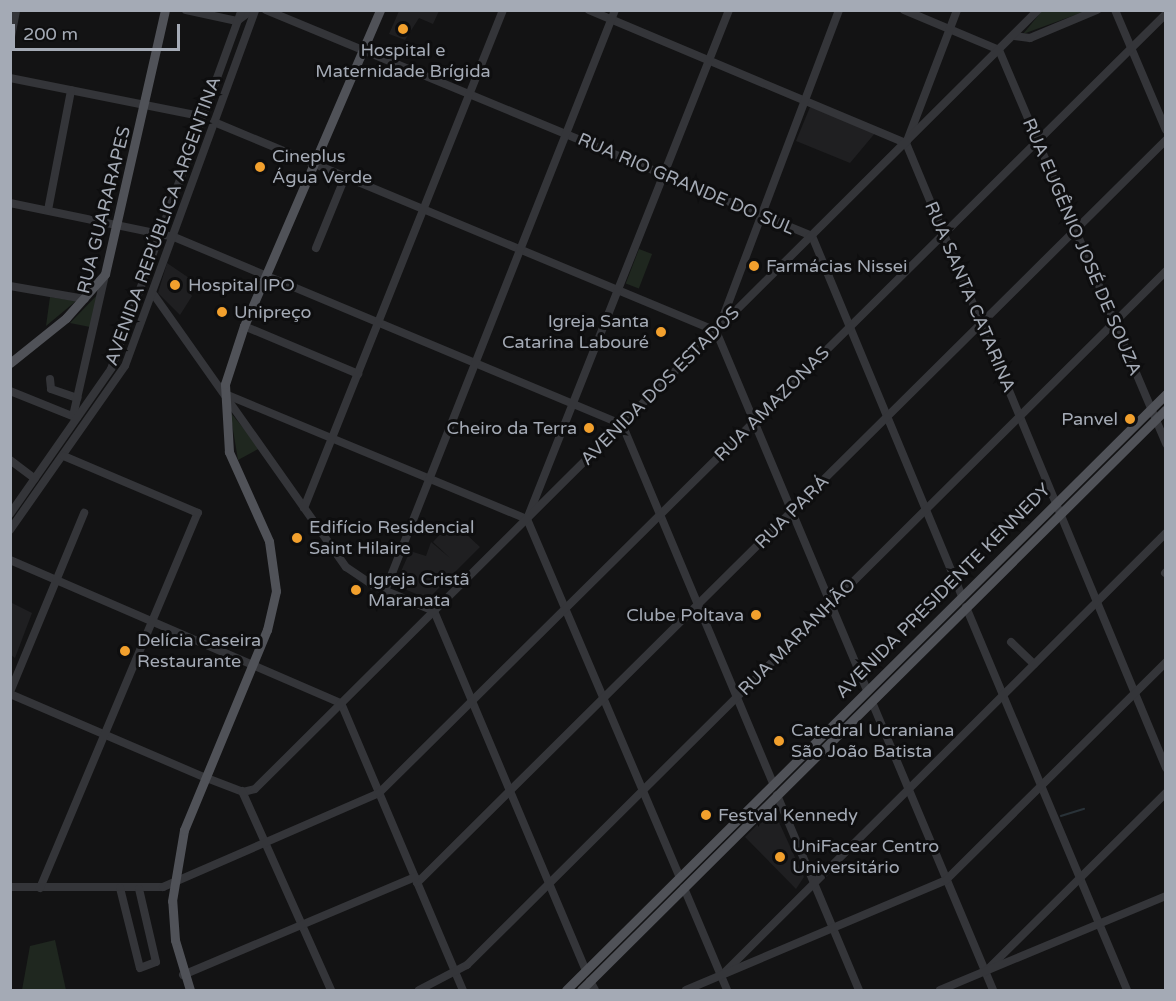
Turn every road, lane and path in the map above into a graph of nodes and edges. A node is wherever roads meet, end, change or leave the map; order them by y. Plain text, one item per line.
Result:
1 (16, 10) edge
2 (165, 10) edge
3 (186, 10) edge
4 (242, 10) edge
5 (254, 10) edge
6 (266, 10) edge
7 (380, 10) edge
8 (503, 10) edge
9 (589, 10) edge
10 (615, 10) edge
11 (729, 10) edge
12 (839, 10) edge
13 (904, 10) edge
14 (957, 10) edge
15 (1038, 10) edge
16 (1097, 10) edge
17 (1115, 10) edge
18 (1166, 14) edge
19 (611, 20) junction
20 (237, 21) junction
21 (950, 30) junction
22 (1014, 36) junction
23 (10, 42) edge
24 (1131, 48) junction
25 (999, 50) junction
26 (363, 51) junction
27 (710, 61) junction
28 (10, 78) edge
29 (71, 90) junction
30 (469, 94) junction
31 (804, 100) junction
32 (146, 104) junction
33 (201, 116) junction
34 (214, 122) junction
35 (1166, 130) edge
36 (566, 134) junction
37 (1166, 140) edge
38 (1038, 141) junction
39 (906, 143) junction
40 (314, 164) junction
41 (664, 175) junction
42 (345, 177) junction
43 (10, 203) edge
44 (423, 209) junction
45 (48, 210) junction
46 (765, 216) junction
47 (119, 224) junction
48 (1076, 231) junction
49 (160, 234) junction
50 (943, 234) junction
51 (812, 236) junction
52 (174, 237) junction
53 (316, 248) dead end
54 (520, 249) junction
55 (1166, 271) edge
56 (105, 274) junction
57 (266, 276) junction
58 (737, 282) junction
59 (10, 286) edge
60 (618, 290) junction
61 (154, 295) junction
62 (749, 298) junction
63 (85, 299) junction
64 (378, 322) junction
65 (1114, 322) junction
66 (981, 324) junction
67 (244, 326) junction
68 (849, 328) junction
69 (718, 330) junction
70 (10, 363) edge
71 (475, 363) junction
72 (357, 374) junction
73 (50, 379) dead end
74 (10, 391) edge
75 (224, 394) junction
76 (1166, 394) edge
77 (77, 398) junction
78 (573, 404) junction
79 (1150, 408) junction
80 (1166, 409) edge
81 (75, 417) junction
82 (888, 417) junction
83 (1020, 417) junction
84 (1155, 419) junction
85 (754, 421) junction
86 (622, 424) junction
87 (332, 439) junction
88 (1166, 444) edge
89 (64, 456) junction
90 (1103, 456) junction
91 (10, 460) edge
92 (1109, 465) junction
93 (429, 479) junction
94 (35, 480) junction
95 (1055, 503) junction
96 (304, 508) junction
97 (926, 509) junction
98 (792, 512) junction
99 (84, 513) dead end
100 (10, 514) edge
101 (1060, 514) junction
102 (659, 516) junction
103 (527, 519) junction
104 (10, 530) edge
105 (1166, 533) edge
106 (10, 560) edge
107 (56, 583) junction
108 (384, 591) junction
109 (962, 596) junction
110 (1096, 601) junction
111 (830, 603) junction
112 (697, 605) junction
113 (966, 607) junction
114 (566, 608) junction
115 (434, 611) junction
116 (153, 621) junction
117 (1011, 642) dead end
118 (1166, 662) edge
119 (252, 664) junction
120 (1034, 664) junction
121 (867, 690) junction
122 (10, 693) edge
123 (1134, 693) junction
124 (1003, 694) junction
125 (736, 697) junction
126 (604, 698) junction
127 (472, 701) junction
128 (872, 702) junction
129 (341, 703) junction
130 (107, 735) junction
131 (820, 738) junction
132 (824, 748) junction
133 (1166, 768) edge
134 (204, 777) junction
135 (773, 784) junction
136 (1041, 786) junction
137 (642, 789) junction
138 (908, 789) junction
139 (240, 791) junction
140 (510, 791) junction
141 (379, 793) junction
142 (1166, 793) edge
143 (777, 795) junction
144 (267, 841) junction
145 (680, 877) junction
146 (1080, 878) junction
147 (416, 880) junction
148 (946, 880) junction
149 (173, 882) junction
150 (549, 882) junction
151 (814, 883) junction
152 (10, 887) edge
153 (40, 888) junction
154 (120, 888) junction
155 (684, 888) junction
156 (139, 889) junction
157 (1166, 896) edge
158 (654, 903) junction
159 (661, 911) junction
160 (305, 924) junction
161 (1099, 924) junction
162 (833, 928) junction
163 (586, 970) junction
164 (985, 972) junction
165 (456, 974) junction
166 (183, 975) junction
167 (721, 976) junction
168 (591, 981) junction
169 (190, 990) edge
170 (331, 990) edge
171 (419, 990) edge
172 (463, 990) edge
173 (566, 990) edge
174 (581, 990) edge
175 (595, 990) edge
176 (686, 990) edge
177 (727, 990) edge
178 (859, 990) edge
179 (940, 990) edge
180 (993, 990) edge
181 (1127, 990) edge

1 - 23 street
2 - 32 main road, RUA GUARARAPES
3 - 20 street
4 - 20 street, AVENIDA REPÚBLICA ARGENTINA
5 - 20 street
5 - 34 street, AVENIDA REPÚBLICA ARGENTINA
6 - 26 street, RUA RIO GRANDE DO SUL
7 - 26 main road
8 - 30 street
9 - 19 street
10 - 19 street
11 - 27 street
12 - 31 street
13 - 21 street
14 - 21 street
15 - 22 street, AVENIDA DOS ESTADOS
16 - 22 street
17 - 24 street
18 - 24 street, RUA AMAZONAS
19 - 27 street
19 - 36 street
20 - 33 street, AVENIDA REPÚBLICA ARGENTINA
21 - 25 street
21 - 39 street
22 - 25 street, AVENIDA DOS ESTADOS
24 - 35 street
24 - 38 street, RUA AMAZONAS
25 - 38 street, RUA EUGÊNIO JOSÉ DE SOUZA
25 - 39 street, AVENIDA DOS ESTADOS
26 - 30 street, RUA RIO GRANDE DO SUL
26 - 40 main road
27 - 31 street
27 - 41 street
28 - 29 street
29 - 32 street
29 - 45 street
30 - 36 street, RUA RIO GRANDE DO SUL
30 - 44 street
31 - 39 street
31 - 46 street
32 - 33 street
32 - 47 main road, RUA GUARARAPES
33 - 49 street, AVENIDA REPÚBLICA ARGENTINA
34 - 40 street
34 - 52 street, AVENIDA REPÚBLICA ARGENTINA
36 - 41 street, RUA RIO GRANDE DO SUL
36 - 54 street
37 - 48 street, RUA PARÁ
38 - 48 street, RUA EUGÊNIO JOSÉ DE SOUZA
38 - 50 street, RUA AMAZONAS
39 - 50 street, RUA SANTA CATARINA
39 - 51 street, AVENIDA DOS ESTADOS
40 - 42 street
40 - 57 main road
41 - 46 street, RUA RIO GRANDE DO SUL
41 - 60 street
42 - 44 street
42 - 53 street
43 - 45 street
44 - 54 street
44 - 64 street
45 - 47 street
46 - 51 street, RUA RIO GRANDE DO SUL
46 - 58 street
47 - 49 street
47 - 56 main road, RUA GUARARAPES
48 - 65 street, RUA EUGÊNIO JOSÉ DE SOUZA
48 - 66 street, RUA PARÁ
49 - 52 street
49 - 81 street, AVENIDA REPÚBLICA ARGENTINA
50 - 66 street, RUA SANTA CATARINA
50 - 68 street, RUA AMAZONAS
51 - 62 street, AVENIDA DOS ESTADOS
51 - 68 street, RUA RIO GRANDE DO SUL
52 - 57 street
52 - 61 street, AVENIDA REPÚBLICA ARGENTINA
54 - 60 street
54 - 71 street
55 - 65 street, RUA MARANHÃO
56 - 63 main road
56 - 77 street, RUA GUARARAPES
57 - 64 street
57 - 67 main road
58 - 62 street
58 - 69 street
59 - 63 street
60 - 69 street
60 - 78 street
61 - 75 street
61 - 89 street, AVENIDA REPÚBLICA ARGENTINA
62 - 69 street, AVENIDA DOS ESTADOS
63 - 70 main road
64 - 71 street
64 - 72 street
65 - 79 street, RUA EUGÊNIO JOSÉ DE SOUZA
65 - 83 street, RUA MARANHÃO
66 - 82 street, RUA PARÁ
66 - 83 street, RUA SANTA CATARINA
67 - 72 street
67 - 75 main road
68 - 82 street, RUA RIO GRANDE DO SUL
68 - 85 street, RUA AMAZONAS
69 - 85 street
69 - 86 street, AVENIDA DOS ESTADOS
71 - 78 street
71 - 93 street
72 - 87 street
73 - 77 street
74 - 81 street
75 - 87 street
75 - 96 street
75 - 119 main road
76 - 79 main road, AVENIDA PRESIDENTE KENNEDY
77 - 81 street, RUA GUARARAPES
78 - 86 street
78 - 103 street
79 - 84 street, RUA EUGÊNIO JOSÉ DE SOUZA
79 - 90 main road, AVENIDA PRESIDENTE KENNEDY
80 - 84 main road, AVENIDA PRESIDENTE KENNEDY
81 - 94 street, AVENIDA REPÚBLICA ARGENTINA
82 - 97 street, RUA RIO GRANDE DO SUL
82 - 98 street, RUA PARÁ
83 - 95 street, RUA SANTA CATARINA
83 - 97 street, RUA MARANHÃO
84 - 88 street, RUA EUGÊNIO JOSÉ DE SOUZA
84 - 92 main road, AVENIDA PRESIDENTE KENNEDY
85 - 98 street
85 - 102 street, RUA AMAZONAS
86 - 102 street
86 - 103 street, AVENIDA DOS ESTADOS
87 - 93 street
87 - 96 street
89 - 104 street, AVENIDA REPÚBLICA ARGENTINA
89 - 116 street
90 - 92 main road
90 - 95 main road, AVENIDA PRESIDENTE KENNEDY
91 - 94 street
92 - 101 main road, AVENIDA PRESIDENTE KENNEDY
93 - 103 street
93 - 108 street
94 - 100 street, AVENIDA REPÚBLICA ARGENTINA
95 - 101 street, RUA SANTA CATARINA
95 - 109 main road, AVENIDA PRESIDENTE KENNEDY
96 - 108 street
97 - 109 street, RUA RIO GRANDE DO SUL
97 - 111 street, RUA MARANHÃO
98 - 111 street
98 - 112 street, RUA PARÁ
99 - 107 street
101 - 110 street, RUA SANTA CATARINA
101 - 113 main road, AVENIDA PRESIDENTE KENNEDY
102 - 112 street
102 - 114 street, RUA AMAZONAS
103 - 114 street
103 - 115 street, AVENIDA DOS ESTADOS
105 - 110 street
106 - 107 street
107 - 116 street
107 - 122 street
108 - 115 street
109 - 121 main road, AVENIDA PRESIDENTE KENNEDY
110 - 120 street
110 - 123 street, RUA SANTA CATARINA
111 - 121 street
111 - 125 street, RUA MARANHÃO
112 - 125 street
112 - 126 street, RUA PARÁ
113 - 124 street
113 - 128 main road, AVENIDA PRESIDENTE KENNEDY
114 - 126 street
114 - 127 street, RUA AMAZONAS
115 - 127 street
115 - 129 street, AVENIDA DOS ESTADOS
116 - 119 street
116 - 130 street
117 - 120 street
118 - 123 street
119 - 129 street
119 - 134 main road
120 - 124 street
121 - 131 main road, AVENIDA PRESIDENTE KENNEDY
122 - 130 street
123 - 133 street, RUA SANTA CATARINA
123 - 136 street
124 - 136 street
124 - 138 street
125 - 135 street
125 - 137 street, RUA MARANHÃO
126 - 137 street
126 - 140 street, RUA PARÁ
127 - 140 street
127 - 141 street, RUA AMAZONAS
128 - 132 main road, AVENIDA PRESIDENTE KENNEDY
128 - 138 street
129 - 139 street, AVENIDA DOS ESTADOS
129 - 141 street
130 - 134 street
130 - 153 street
131 - 132 main road
131 - 135 main road, AVENIDA PRESIDENTE KENNEDY
132 - 143 main road, AVENIDA PRESIDENTE KENNEDY
134 - 139 street
134 - 149 main road
135 - 145 main road, AVENIDA PRESIDENTE KENNEDY
136 - 146 street
136 - 148 street
137 - 145 street
137 - 150 street, RUA MARANHÃO
138 - 148 street
138 - 151 street
139 - 144 street
140 - 147 street, RUA PARÁ
140 - 150 street
141 - 144 street
141 - 147 street
142 - 146 street
143 - 151 street
143 - 155 main road, AVENIDA PRESIDENTE KENNEDY
144 - 149 street
144 - 160 street
145 - 158 main road, AVENIDA PRESIDENTE KENNEDY
146 - 161 street
146 - 164 street
147 - 160 street, RUA PARÁ
147 - 165 street
148 - 162 street
148 - 164 street
149 - 156 street
149 - 166 main road
150 - 163 street
150 - 165 street, RUA MARANHÃO
151 - 162 street
151 - 167 street
152 - 153 street
153 - 154 street
154 - 156 street
154 - 156 street
155 - 159 main road, AVENIDA PRESIDENTE KENNEDY
155 - 167 street
157 - 161 street
158 - 159 main road
158 - 163 main road, AVENIDA PRESIDENTE KENNEDY
159 - 168 main road, AVENIDA PRESIDENTE KENNEDY
160 - 166 street, RUA PARÁ
160 - 170 street
161 - 164 street
161 - 181 street
162 - 167 street
162 - 178 street
163 - 173 main road, AVENIDA PRESIDENTE KENNEDY
164 - 179 street
164 - 180 street
165 - 171 street, RUA MARANHÃO
165 - 172 street
166 - 169 main road
167 - 176 street
167 - 177 street
168 - 174 main road, AVENIDA PRESIDENTE KENNEDY
168 - 175 street

